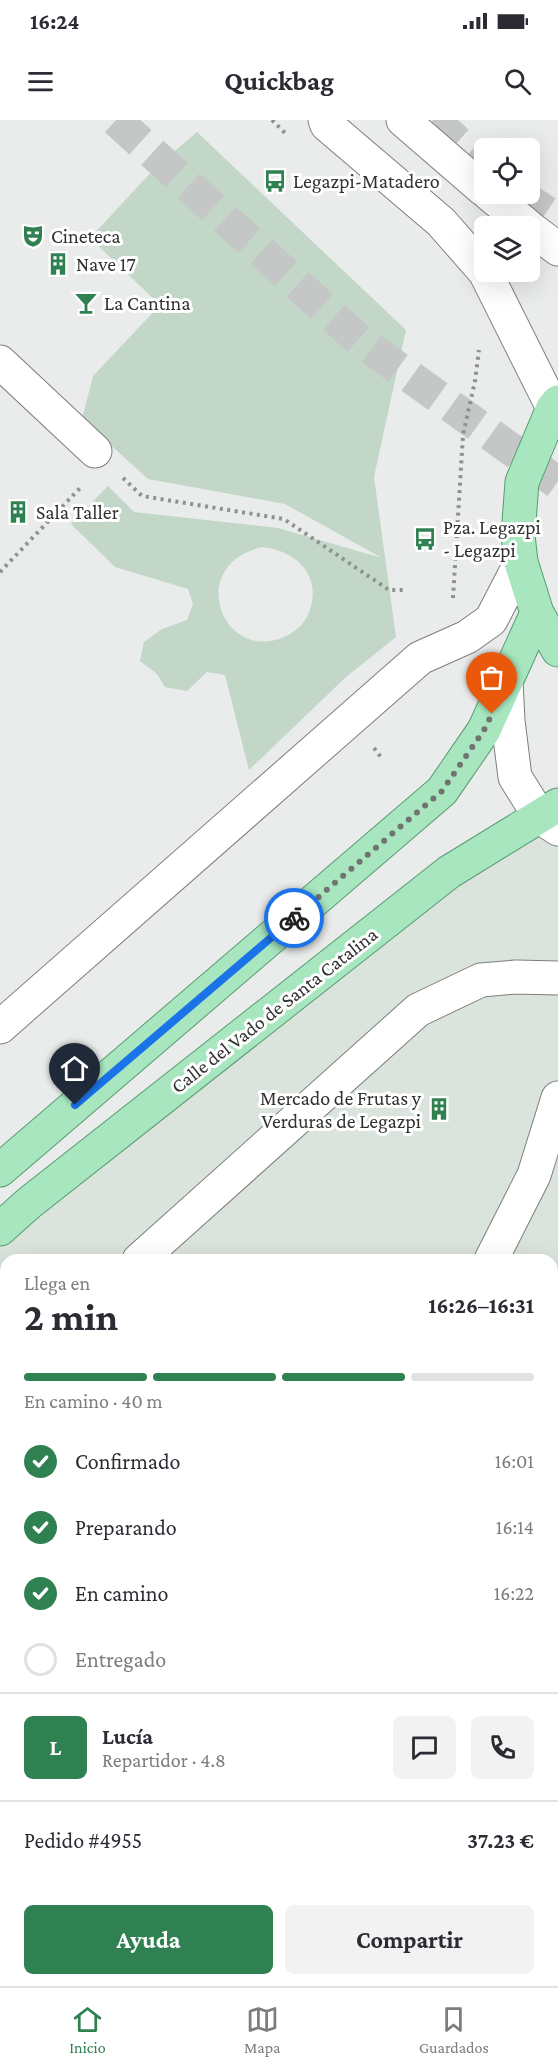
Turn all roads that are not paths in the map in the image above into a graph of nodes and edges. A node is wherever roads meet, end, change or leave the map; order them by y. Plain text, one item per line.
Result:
1 (325, 120) edge
2 (403, 120) edge
3 (474, 181) edge
4 (501, 204) edge
5 (516, 216) edge
6 (540, 235) edge
7 (558, 249) edge
8 (474, 259) edge
9 (491, 282) edge
10 (0, 362) edge
11 (556, 405) edge
12 (100, 456) road end
13 (521, 562) junction
14 (537, 613) junction
15 (558, 650) edge
16 (506, 681) junction
17 (552, 817) edge
18 (558, 978) edge
19 (0, 1027) edge
20 (558, 1098) edge
21 (0, 1170) edge
22 (0, 1228) edge
23 (146, 1254) edge
24 (494, 1254) edge

1 - 8 street
2 - 3 street
4 - 5 street
6 - 7 street
9 - 11 street
10 - 12 street
11 - 13 main road
13 - 14 main road
13 - 19 street
14 - 15 main road
14 - 16 main road
16 - 17 street
16 - 21 main road
17 - 22 main road, Calle del Vado de Santa Catalina
18 - 23 street
20 - 24 street

